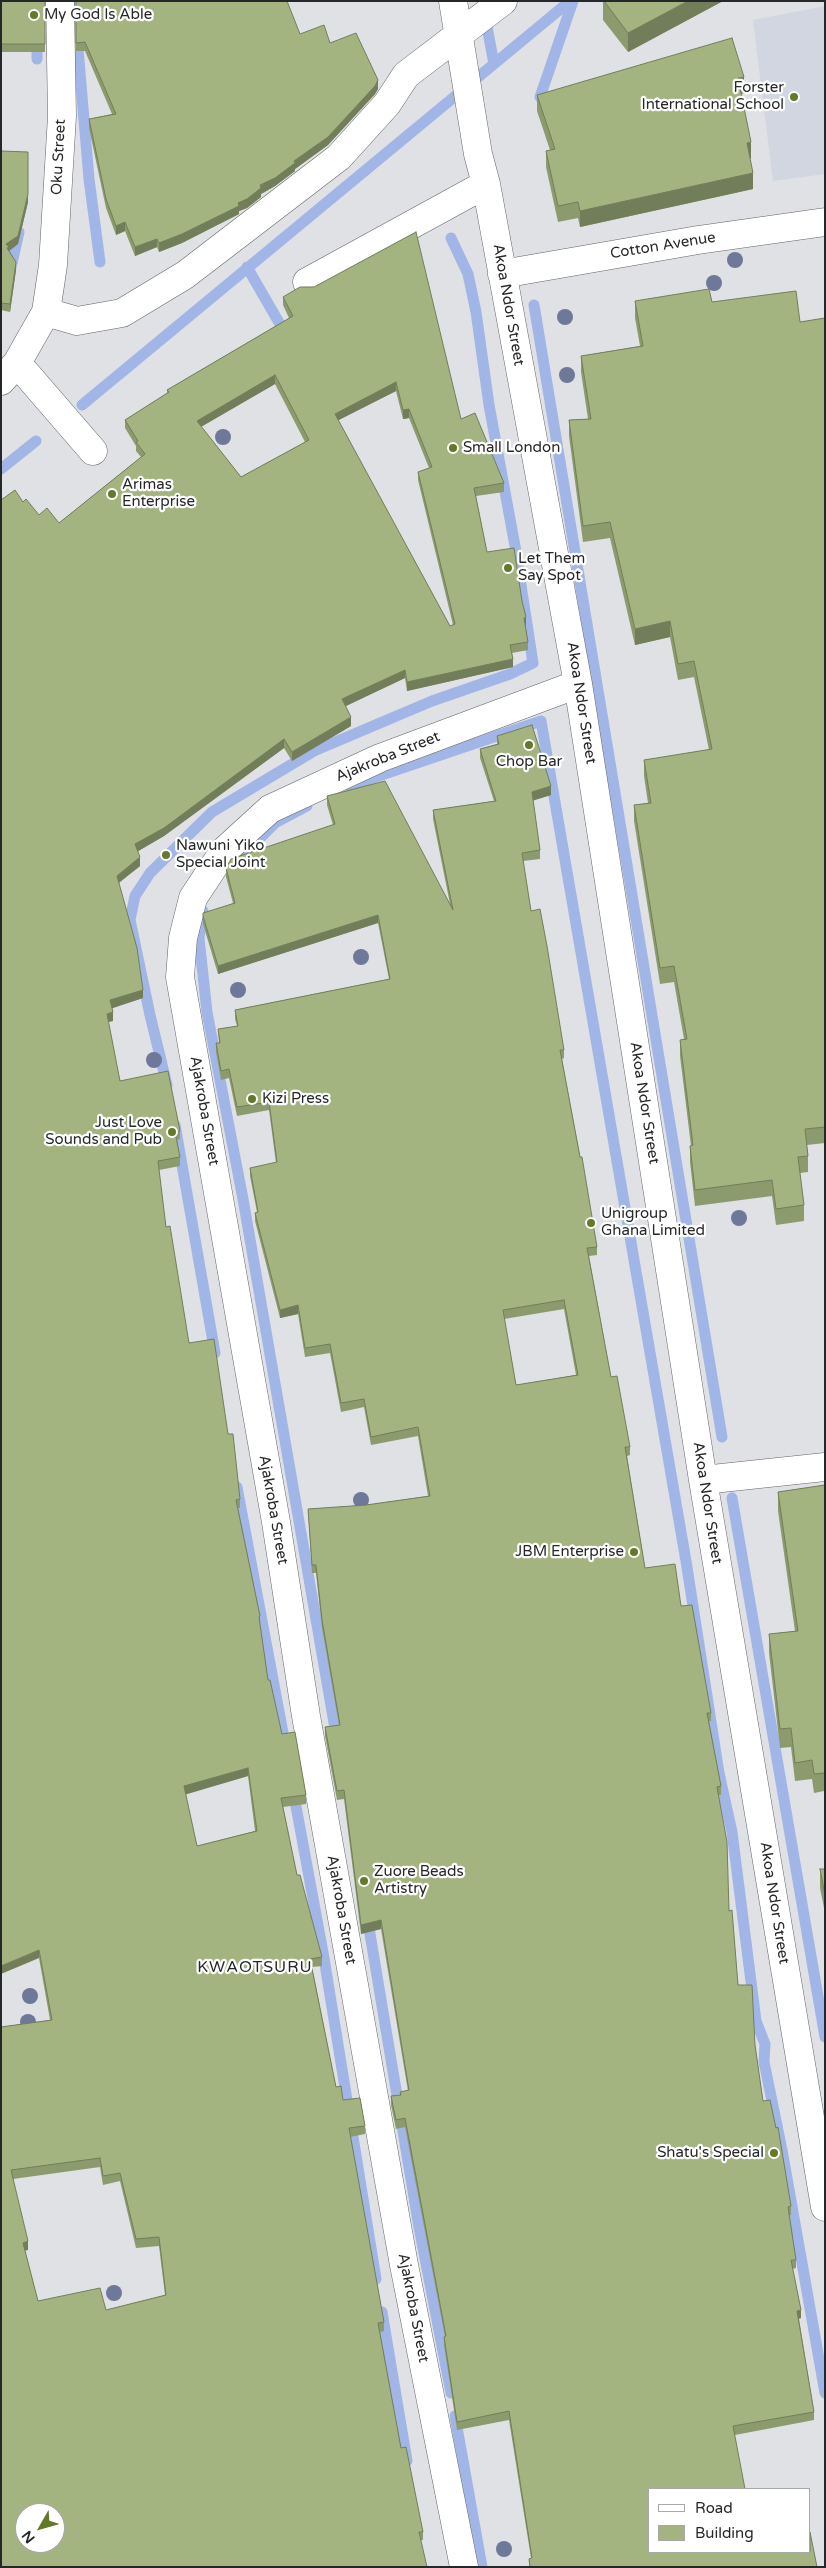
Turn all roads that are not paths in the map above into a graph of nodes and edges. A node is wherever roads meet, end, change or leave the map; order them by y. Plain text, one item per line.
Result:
1 (60, 1) edge
2 (454, 1) edge
3 (503, 1) edge
4 (458, 36) junction
5 (486, 184) junction
6 (825, 222) edge
7 (502, 274) junction
8 (307, 282) dead end
9 (46, 312) junction
10 (9, 372) edge
11 (93, 452) dead end
12 (578, 684) junction
13 (825, 1467) edge
14 (703, 1480) junction
15 (825, 2207) edge
16 (464, 2567) edge

1 - 9 street, Oku Street
2 - 4 street, Akoa Ndor Street
3 - 4 street
4 - 5 street, Akoa Ndor Street
4 - 9 street
5 - 7 street, Akoa Ndor Street
5 - 8 street
6 - 7 street, Cotton Avenue
7 - 12 street, Akoa Ndor Street
9 - 10 street
10 - 11 street
12 - 14 street, Akoa Ndor Street
12 - 16 street, Ajakroba Street
13 - 14 street
14 - 15 street, Akoa Ndor Street

